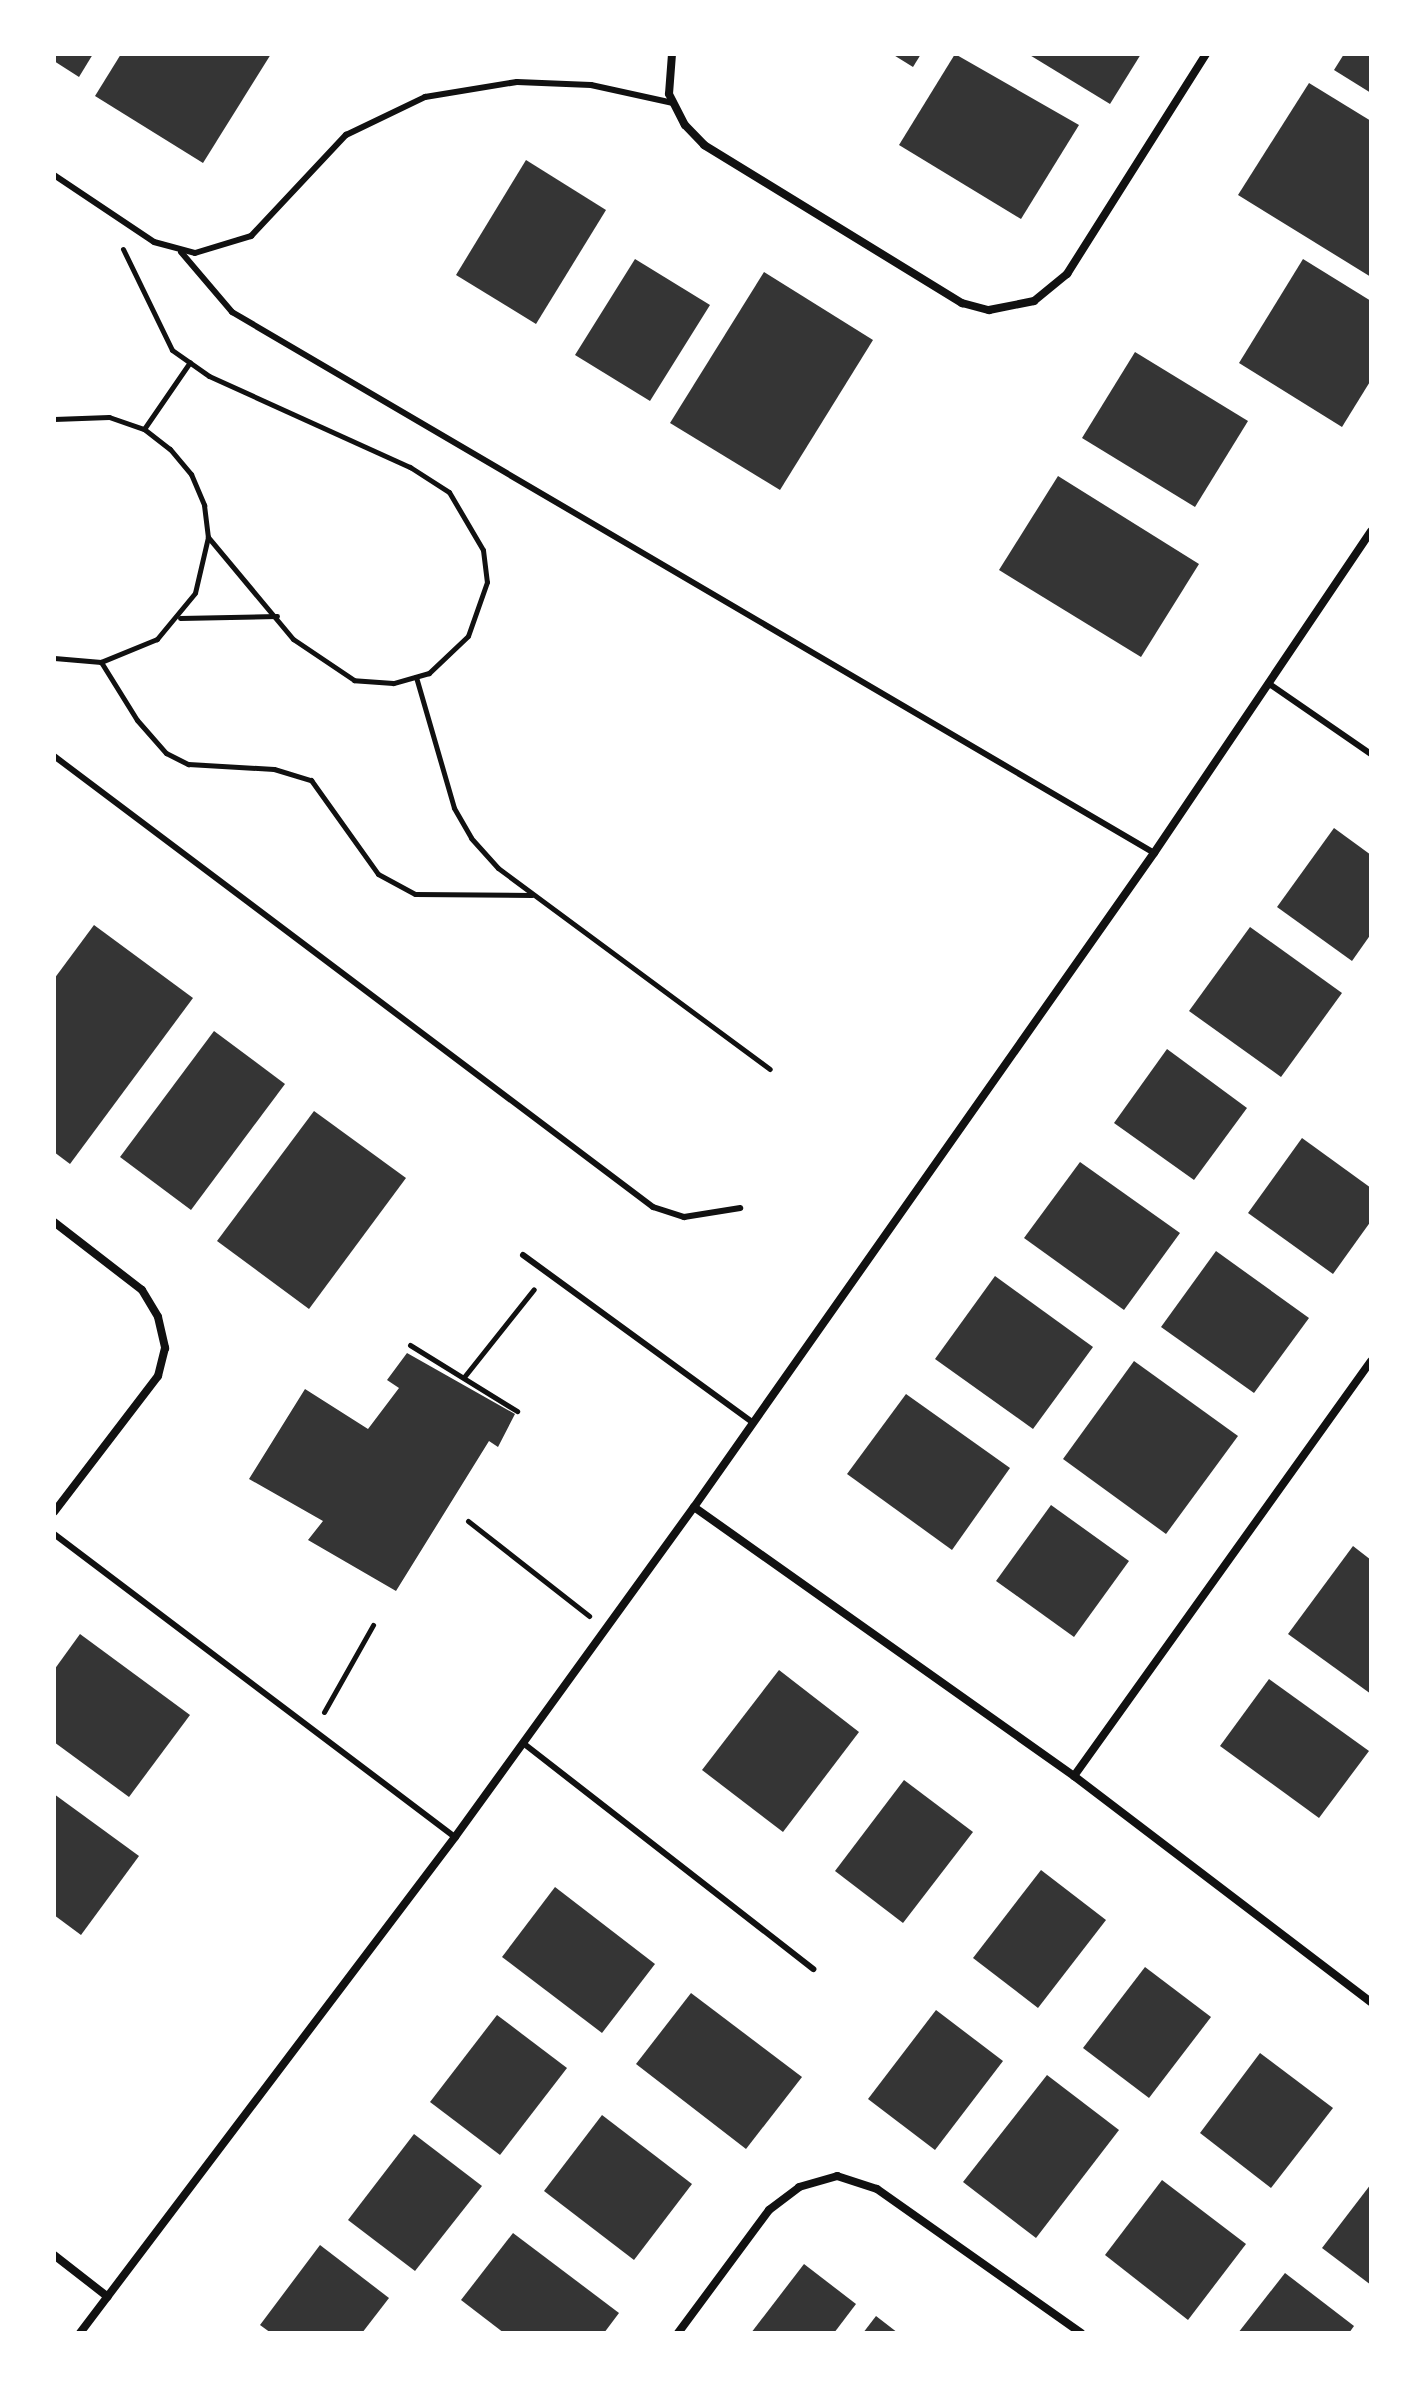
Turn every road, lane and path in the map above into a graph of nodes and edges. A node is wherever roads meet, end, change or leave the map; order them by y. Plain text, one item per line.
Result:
1 (672, 54) edge
2 (1206, 54) edge
3 (673, 103) junction
4 (54, 175) edge
5 (107, 211) junction
6 (181, 252) junction
7 (190, 362) junction
8 (54, 419) edge
9 (144, 429) junction
10 (1371, 531) edge
11 (208, 537) junction
12 (277, 616) junction
13 (179, 618) junction
14 (54, 658) edge
15 (101, 662) junction
16 (416, 677) junction
17 (1268, 683) junction
18 (1371, 754) edge
19 (54, 756) edge
20 (1154, 853) junction
21 (533, 895) junction
22 (770, 1069) dead end
23 (740, 1208) dead end
24 (54, 1222) edge
25 (523, 1255) dead end
26 (547, 1273) junction
27 (410, 1345) dead end
28 (1371, 1361) edge
29 (464, 1377) junction
30 (517, 1411) dead end
31 (753, 1423) junction
32 (694, 1507) junction
33 (54, 1512) edge
34 (468, 1521) dead end
35 (54, 1534) edge
36 (373, 1625) dead end
37 (606, 1629) junction
38 (314, 1730) junction
39 (523, 1743) junction
40 (1074, 1776) junction
41 (455, 1837) junction
42 (813, 1969) dead end
43 (1371, 2002) edge
44 (54, 2255) edge
45 (108, 2297) junction
46 (80, 2333) edge
47 (678, 2333) edge
48 (1081, 2333) edge

1 - 3 street
2 - 3 street
3 - 6 lane
4 - 5 lane
5 - 6 lane
5 - 7 path
6 - 20 lane
7 - 9 path
7 - 16 path
8 - 9 path
9 - 11 path
10 - 17 street
11 - 12 path
11 - 13 path
12 - 13 path
12 - 16 path
13 - 15 path
14 - 15 path
15 - 21 path
16 - 21 path
17 - 18 lane
17 - 20 street
19 - 23 lane
20 - 31 street
21 - 22 path
24 - 33 street
25 - 26 lane
26 - 29 path
26 - 31 lane
27 - 29 path
28 - 40 street
29 - 30 path
31 - 32 street
32 - 37 street
32 - 40 street
34 - 37 path
35 - 38 lane
36 - 38 path
37 - 39 street
38 - 41 lane
39 - 41 street
39 - 42 lane
40 - 43 street
41 - 45 street
44 - 45 street
45 - 46 street
47 - 48 street

